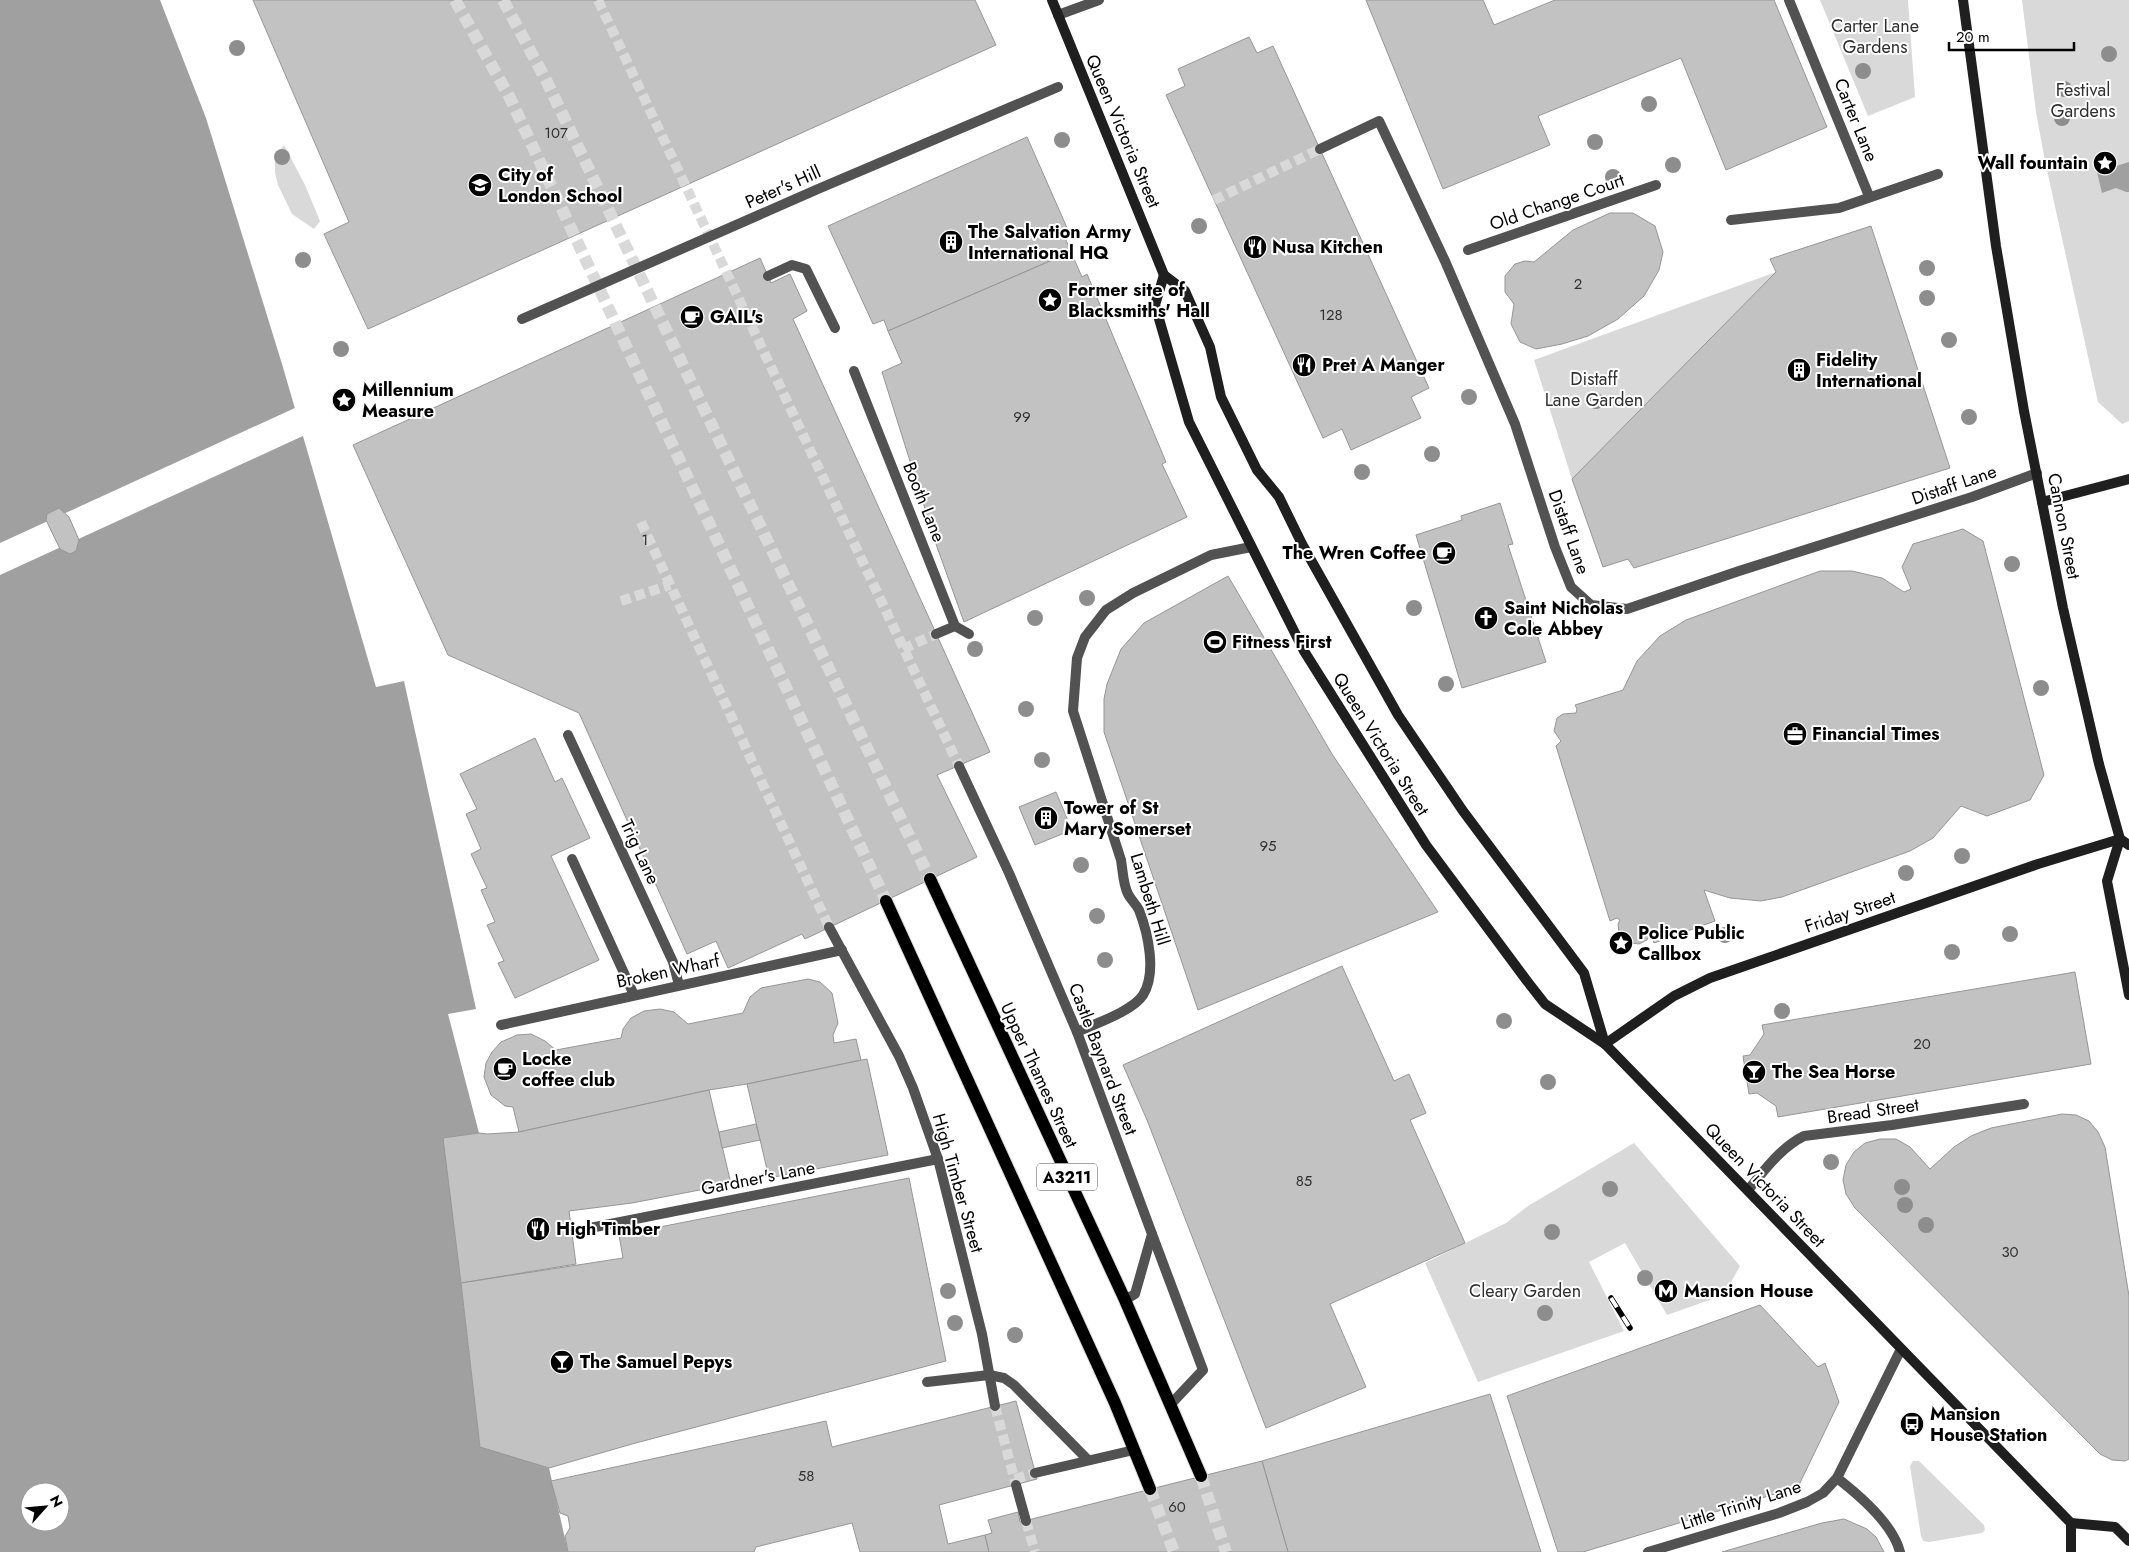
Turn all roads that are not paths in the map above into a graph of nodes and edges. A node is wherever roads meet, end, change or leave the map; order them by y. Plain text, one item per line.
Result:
1 (1052, 0) edge
2 (1099, 0) edge
3 (1790, 0) edge
4 (1963, 0) edge
5 (1058, 15) junction
6 (1058, 87) dead end
7 (1320, 149) tunnel mouth
8 (1938, 174) dead end
9 (1656, 185) dead end
10 (1869, 196) junction
11 (1731, 220) dead end
12 (1468, 250) dead end
13 (1164, 275) junction
14 (768, 276) dead end
15 (522, 319) dead end
16 (835, 328) dead end
17 (854, 371) dead end
18 (2037, 473) junction
19 (2129, 479) edge
20 (2042, 502) junction
21 (1251, 547) junction
22 (955, 626) junction
23 (936, 634) tunnel mouth
24 (969, 634) dead end
25 (568, 735) dead end
26 (959, 766) tunnel mouth
27 (2124, 842) edge
28 (572, 859) dead end
29 (930, 879) tunnel mouth
30 (886, 901) tunnel mouth
31 (829, 927) tunnel mouth
32 (842, 950) junction
33 (678, 985) junction
34 (634, 995) junction
35 (2129, 995) edge
36 (501, 1025) dead end
37 (1077, 1032) junction
38 (1605, 1044) junction
39 (2024, 1104) dead end
40 (938, 1159) junction
41 (1748, 1190) junction
42 (585, 1229) dead end
43 (1152, 1234) junction
44 (1125, 1300) junction
45 (1901, 1349) junction
46 (989, 1375) junction
47 (927, 1382) dead end
48 (1170, 1404) junction
49 (995, 1406) tunnel mouth
50 (1134, 1450) junction
51 (1088, 1460) junction
52 (1035, 1473) tunnel mouth
53 (1201, 1476) tunnel mouth
54 (1837, 1478) junction
55 (1016, 1485) tunnel mouth
56 (1150, 1489) tunnel mouth
57 (1026, 1521) tunnel mouth
58 (2071, 1522) junction
59 (2129, 1541) edge
60 (1648, 1552) edge
61 (1900, 1552) edge
62 (2071, 1552) edge

1 - 5 street, Queen Victoria Street
2 - 5 street
3 - 10 street, Carter Lane
4 - 18 street, Cannon Street
5 - 13 street, Queen Victoria Street
6 - 15 street, Peter's Hill
7 - 18 street, Distaff Lane
8 - 10 street
9 - 12 street, Old Change Court
10 - 11 street
13 - 21 street, Queen Victoria Street
13 - 38 street, Queen Victoria Street
14 - 16 street
17 - 22 street, Booth Lane
18 - 20 street, Cannon Street
19 - 20 street
20 - 27 street, Cannon Street
21 - 37 street, Lambeth Hill
21 - 38 street, Queen Victoria Street
22 - 23 street
22 - 24 street
25 - 33 street, Trig Lane
26 - 37 street, Castle Baynard Street
27 - 35 street
27 - 38 street, Friday Street
28 - 34 street
29 - 44 main road, Upper Thames Street / A3211
30 - 50 main road, A3211
31 - 32 street, High Timber Street
32 - 33 street, Broken Wharf
32 - 40 street, High Timber Street
33 - 34 street, Broken Wharf
34 - 36 street, Broken Wharf
37 - 43 street, Castle Baynard Street
38 - 41 street, Queen Victoria Street
39 - 41 street, Bread Street
40 - 42 street, Gardner's Lane
40 - 46 street, High Timber Street
41 - 45 street, Queen Victoria Street
43 - 44 street
43 - 48 street, Castle Baynard Street
44 - 48 main road, Upper Thames Street / A3211
45 - 54 street
45 - 58 street, Queen Victoria Street
46 - 47 street
46 - 49 street, High Timber Street
46 - 51 street
48 - 53 main road, Upper Thames Street / A3211
50 - 51 street
50 - 56 main road, A3211
51 - 52 street
54 - 60 street, Little Trinity Lane
54 - 61 street
55 - 57 street
58 - 59 street
58 - 62 street

